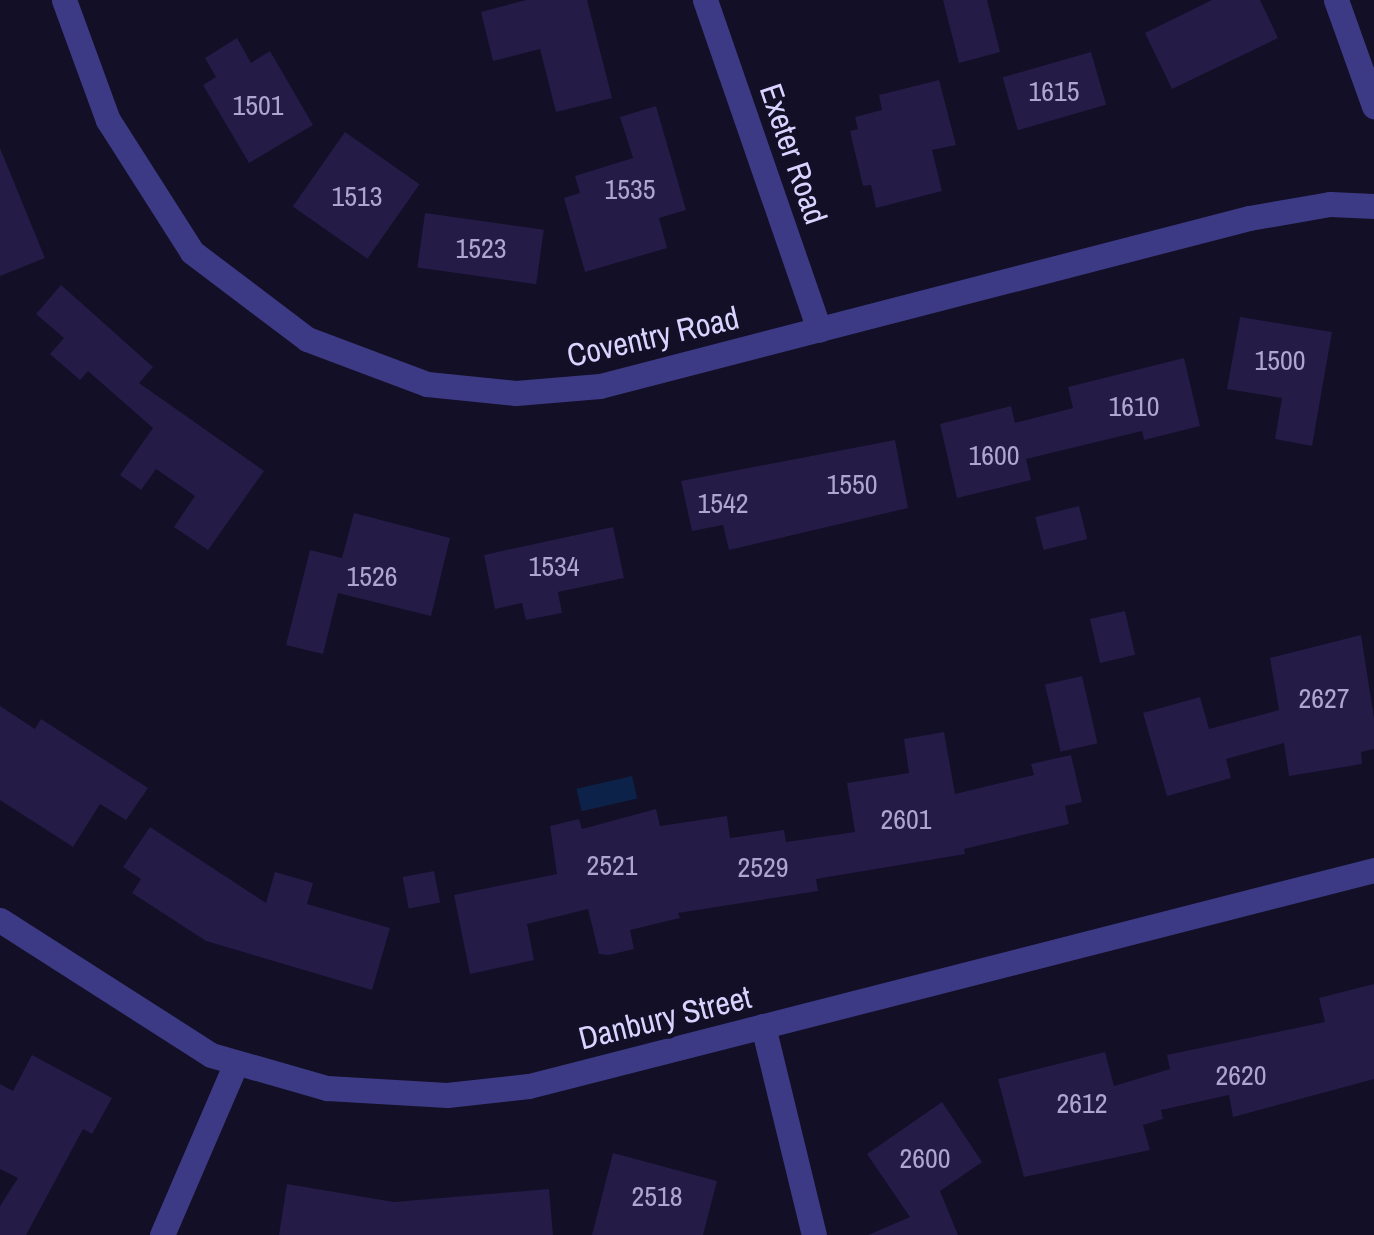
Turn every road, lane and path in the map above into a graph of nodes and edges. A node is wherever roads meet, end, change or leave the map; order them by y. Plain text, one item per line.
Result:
1 (64, 0) edge
2 (705, 0) edge
3 (1336, 0) edge
4 (1374, 106) edge
5 (1374, 206) edge
6 (819, 330) junction
7 (1374, 870) edge
8 (0, 920) edge
9 (763, 1026) junction
10 (236, 1063) junction
11 (162, 1235) edge
12 (814, 1235) edge

1 - 6 street, Coventry Road
2 - 6 street, Exeter Road
3 - 4 street
5 - 6 street, Coventry Road
7 - 9 street, Danbury Street
8 - 10 street, Danbury Street
9 - 10 street, Danbury Street
9 - 12 street
10 - 11 street

